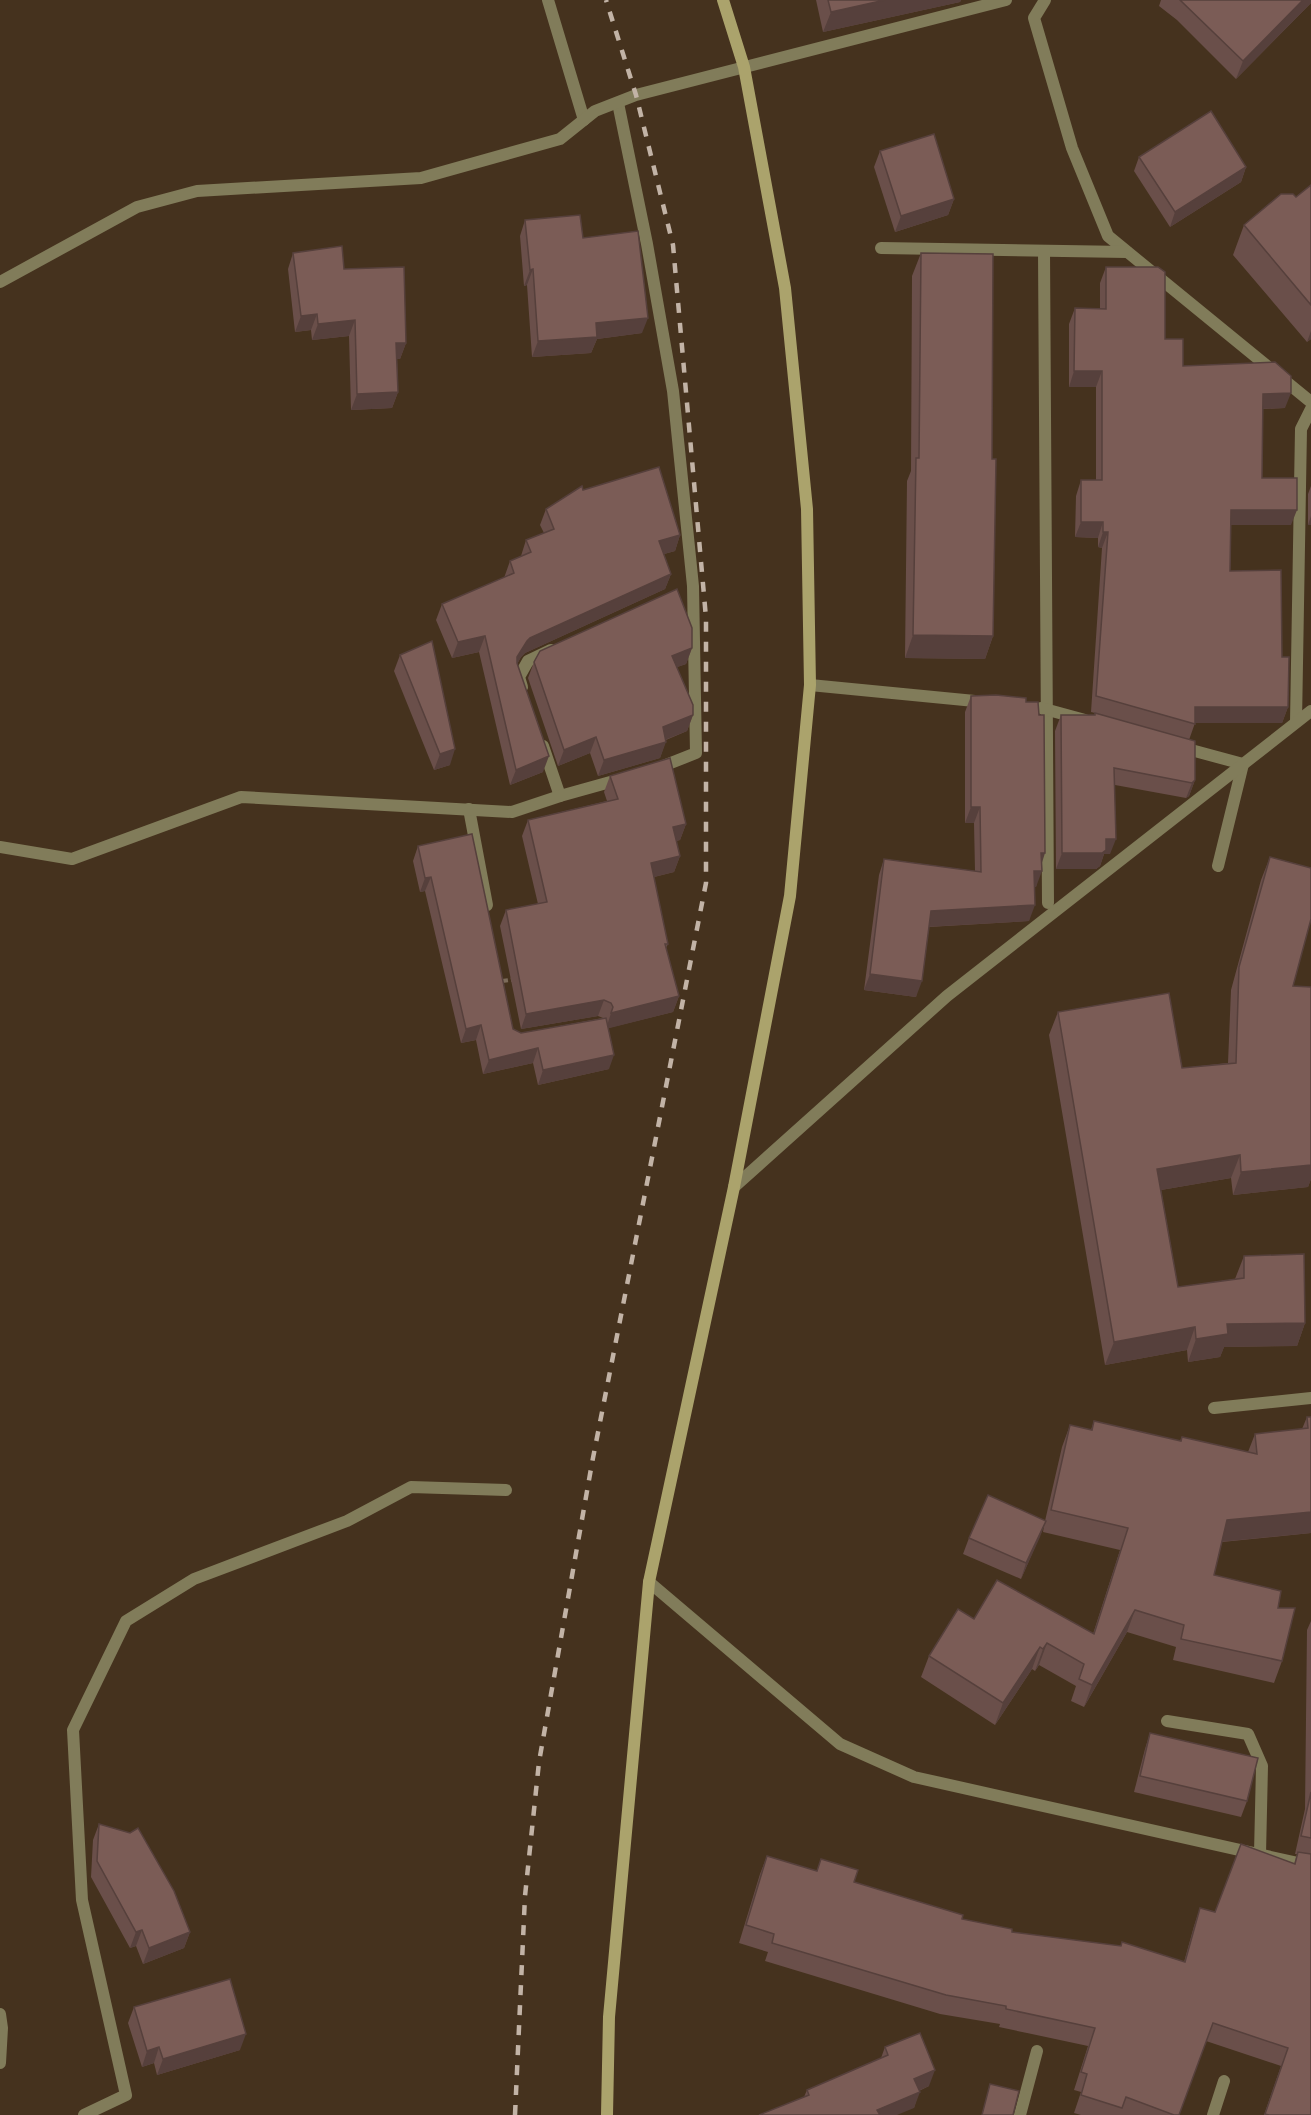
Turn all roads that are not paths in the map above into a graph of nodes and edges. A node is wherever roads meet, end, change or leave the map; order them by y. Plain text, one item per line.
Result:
1 (548, 0) edge
2 (723, 0) edge
3 (1006, 0) edge
4 (1045, 0) edge
5 (744, 67) junction
6 (618, 103) junction
7 (584, 120) junction
8 (881, 248) dead end
9 (1044, 251) junction
10 (1127, 252) junction
11 (0, 282) edge
12 (1311, 402) edge
13 (1311, 409) edge
14 (559, 647) edge
15 (810, 685) junction
16 (526, 699) edge
17 (999, 704) edge
18 (1023, 706) edge
19 (1047, 708) junction
20 (1311, 711) edge
21 (1093, 722) edge
22 (1296, 722) junction
23 (538, 731) edge
24 (1173, 745) edge
25 (1242, 765) junction
26 (560, 796) junction
27 (469, 809) junction
28 (0, 847) edge
29 (1218, 866) dead end
30 (1048, 903) dead end
31 (490, 922) edge
32 (734, 1187) junction
33 (1311, 1398) edge
34 (1214, 1408) dead end
35 (506, 1490) dead end
36 (649, 1582) junction
37 (1167, 1721) dead end
38 (1260, 1854) junction
39 (1311, 1866) edge
40 (0, 2014) edge
41 (1037, 2051) dead end
42 (0, 2063) edge
43 (1224, 2081) dead end
44 (84, 2115) edge
45 (607, 2115) edge
46 (1020, 2115) edge
47 (1213, 2115) edge

1 - 7 street
2 - 5 street
3 - 5 street
4 - 10 street
5 - 6 street
5 - 15 street
6 - 7 street
6 - 26 street
7 - 11 street
8 - 9 street
9 - 10 street
9 - 19 street
10 - 12 street
13 - 22 street
14 - 16 street
15 - 17 street
15 - 32 street
18 - 19 street
19 - 21 street
19 - 30 street
20 - 22 street
22 - 25 street
23 - 26 street
24 - 25 street
25 - 29 street
25 - 32 street
26 - 27 street
27 - 28 street
27 - 31 street
32 - 36 street
33 - 34 street
35 - 44 street
36 - 38 street
36 - 45 street
37 - 38 street
38 - 39 street
40 - 42 street
41 - 46 street
43 - 47 street

